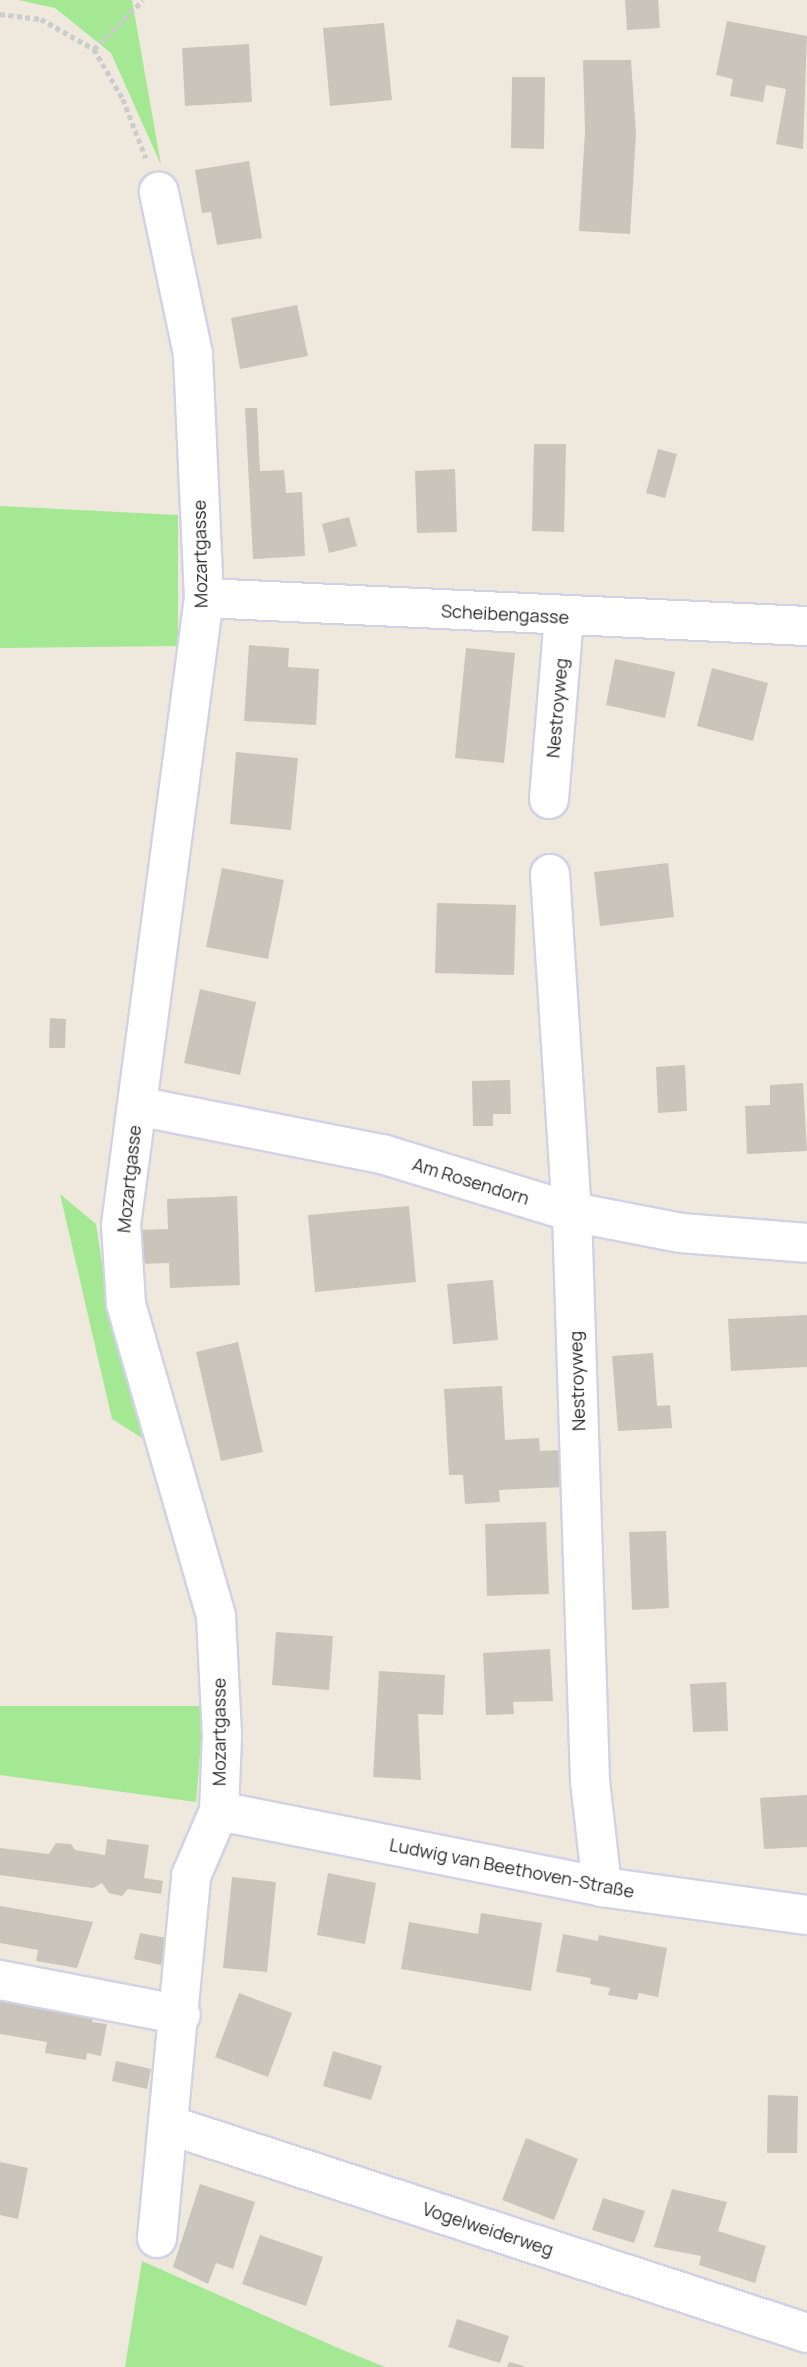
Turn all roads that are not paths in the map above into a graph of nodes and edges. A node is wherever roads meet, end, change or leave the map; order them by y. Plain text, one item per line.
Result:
1 (159, 192) road end
2 (204, 597) junction
3 (564, 618) junction
4 (807, 626) edge
5 (549, 799) dead end
6 (550, 874) dead end
7 (137, 1107) junction
8 (572, 1212) junction
9 (807, 1243) edge
10 (219, 1811) junction
11 (602, 1887) junction
12 (807, 1915) edge
13 (0, 1980) edge
14 (181, 2015) junction
15 (169, 2125) junction
16 (157, 2238) dead end
17 (807, 2333) edge

1 - 2 street, Mozartgasse
2 - 3 street, Scheibengasse
2 - 7 street, Mozartgasse
3 - 4 street, Scheibengasse
3 - 5 street, Nestroyweg
6 - 8 street, Nestroyweg
7 - 8 street, Am Rosendorn
7 - 10 street, Mozartgasse
8 - 9 street, Am Rosendorn
8 - 11 street, Nestroyweg
10 - 11 street, Ludwig van Beethoven-Straße
10 - 14 street, Mozartgasse
11 - 12 street, Ludwig van Beethoven-Straße
13 - 14 street
14 - 15 street, Mozartgasse
15 - 16 street, Mozartgasse
15 - 17 street, Vogelweiderweg

